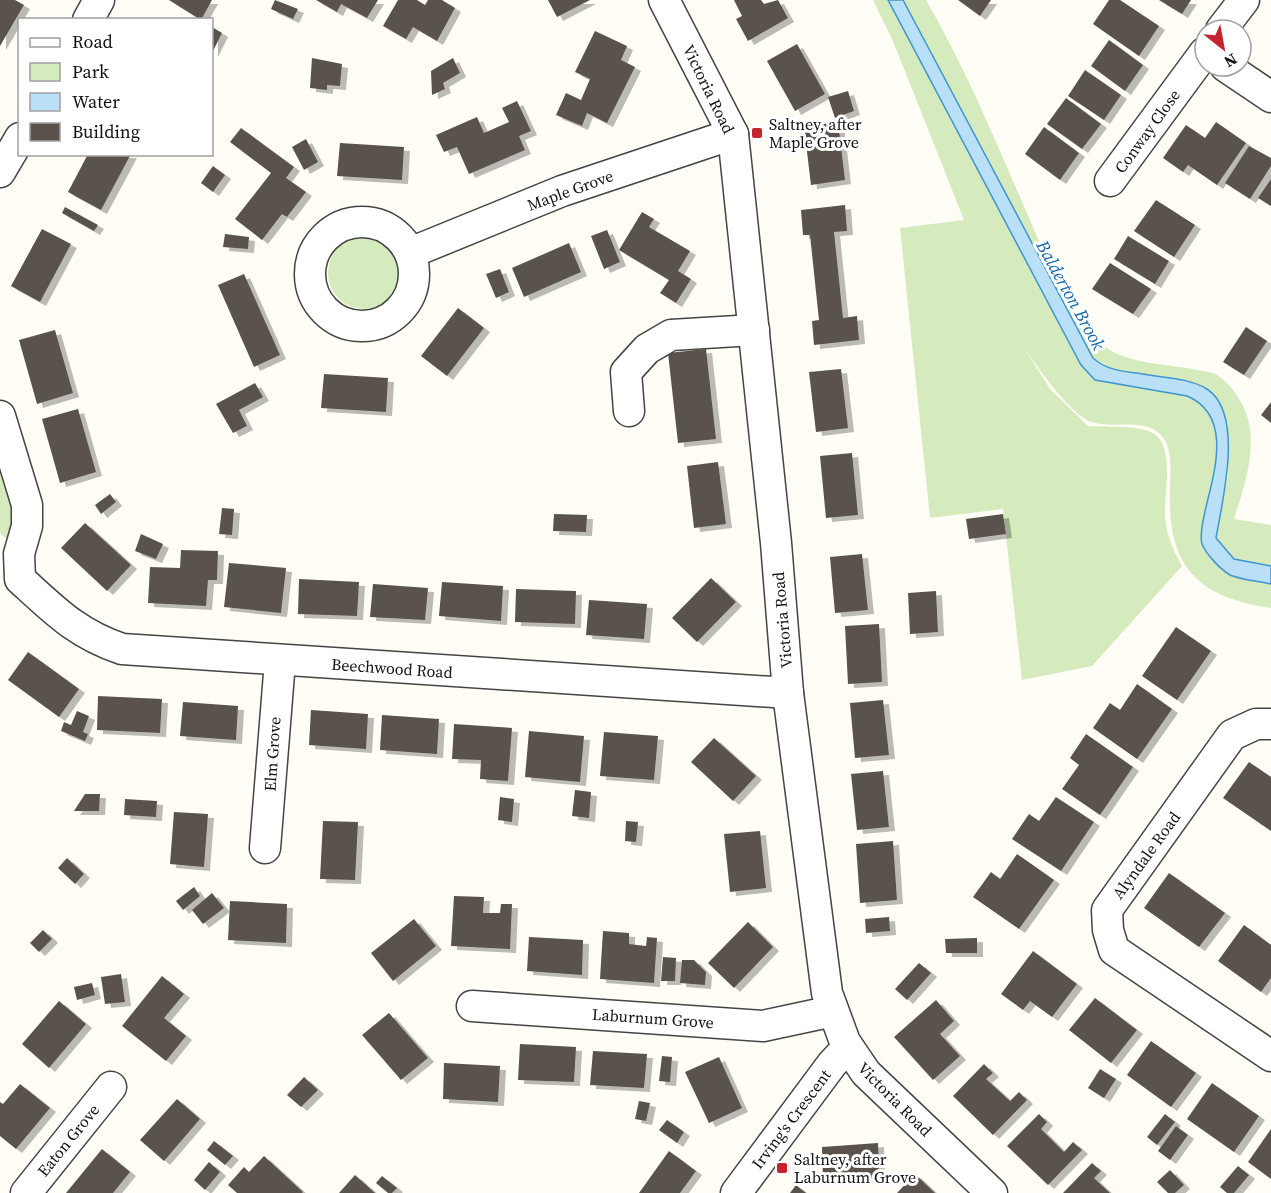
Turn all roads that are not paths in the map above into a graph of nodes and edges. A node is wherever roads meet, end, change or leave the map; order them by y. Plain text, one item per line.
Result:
1 (99, 0) edge
2 (664, 0) edge
3 (1244, 0) edge
4 (89, 18) edge
5 (1230, 18) edge
6 (1193, 68) edge
7 (1243, 78) edge
8 (1271, 97) edge
9 (733, 134) junction
10 (18, 141) edge
11 (0, 172) edge
12 (1110, 181) dead end
13 (411, 253) dead end
14 (754, 330) junction
15 (630, 411) dead end
16 (0, 416) edge
17 (0, 555) edge
18 (20, 579) junction
19 (279, 661) junction
20 (788, 693) junction
21 (1271, 724) edge
22 (265, 848) dead end
23 (472, 1006) dead end
24 (833, 1011) junction
25 (849, 1047) junction
26 (1271, 1056) edge
27 (111, 1087) dead end
28 (26, 1193) edge
29 (736, 1193) edge
30 (992, 1193) edge

1 - 4 street
2 - 9 street, Victoria Road
3 - 5 street
6 - 12 street, Conway Close
7 - 8 street
9 - 13 street, Maple Grove
9 - 14 street, Victoria Road
10 - 11 street
14 - 15 street
14 - 20 street, Victoria Road
16 - 18 street
17 - 18 street, Beechwood Road
18 - 19 street, Beechwood Road
19 - 20 street, Beechwood Road
19 - 22 street, Elm Grove
20 - 24 street, Victoria Road
21 - 26 street, Alyndale Road
23 - 24 street, Laburnum Grove
24 - 25 street, Victoria Road
25 - 29 street, Irving's Crescent
25 - 30 street, Victoria Road
27 - 28 street, Eaton Grove

